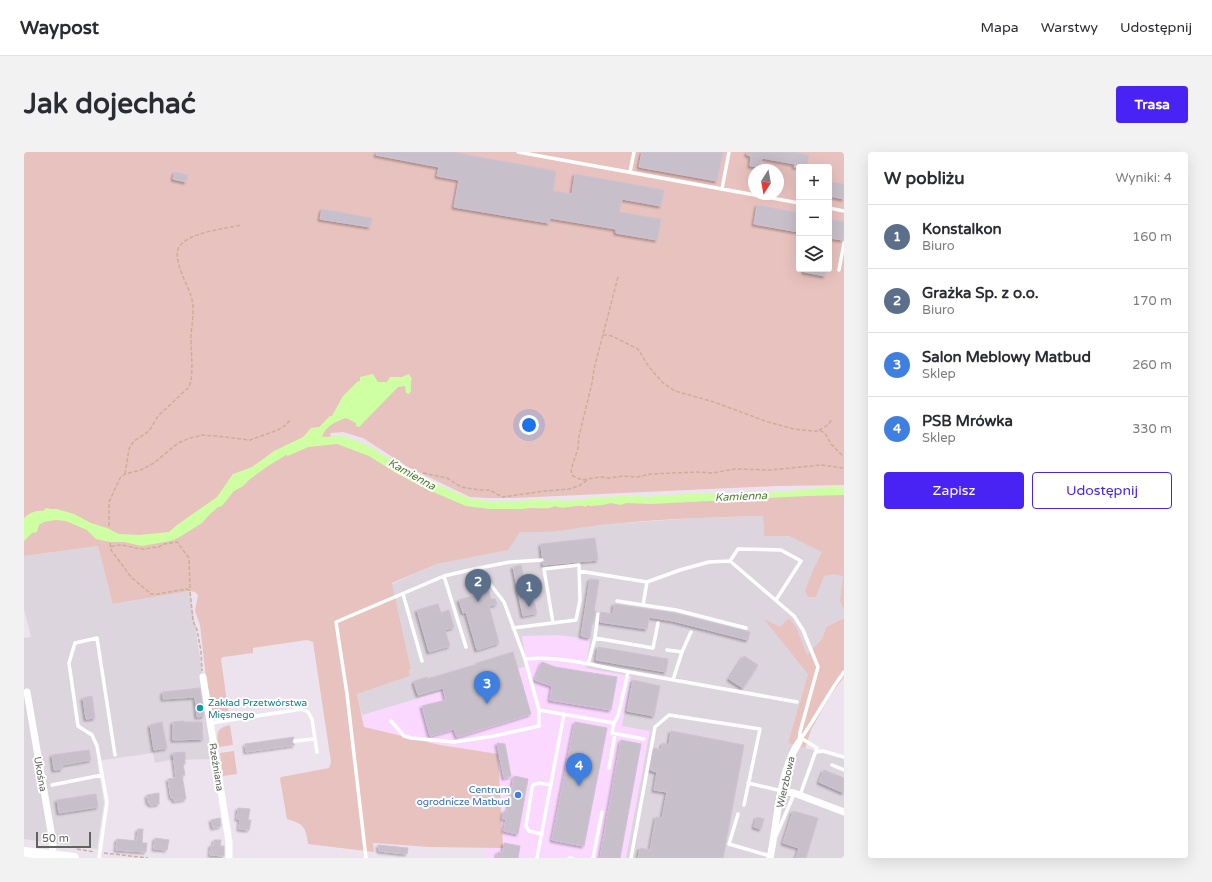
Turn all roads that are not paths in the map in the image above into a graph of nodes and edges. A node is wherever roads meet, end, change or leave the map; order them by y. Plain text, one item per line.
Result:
1 (518, 152) edge
2 (634, 152) edge
3 (729, 152) edge
4 (630, 172) junction
5 (722, 189) junction
6 (796, 202) edge
7 (832, 209) edge
8 (844, 211) edge
9 (844, 243) edge
10 (839, 270) dead end
11 (542, 560) dead end
12 (730, 561) junction
13 (474, 569) junction
14 (579, 571) junction
15 (444, 576) junction
16 (646, 582) junction
17 (404, 594) junction
18 (776, 600) junction
19 (617, 601) dead end
20 (643, 605) junction
21 (598, 614) dead end
22 (554, 623) junction
23 (658, 623) dead end
24 (513, 628) junction
25 (746, 628) dead end
26 (691, 632) dead end
27 (595, 638) junction
28 (466, 647) dead end
29 (667, 650) dead end
30 (682, 652) junction
31 (524, 659) junction
32 (422, 661) dead end
33 (588, 664) junction
34 (628, 672) junction
35 (844, 672) edge
36 (203, 677) road end
37 (673, 680) junction
38 (27, 692) dead end
39 (797, 702) dead end
40 (539, 710) junction
41 (564, 714) junction
42 (391, 721) dead end
43 (210, 723) junction
44 (614, 723) junction
45 (615, 734) junction
46 (314, 739) junction
47 (644, 739) dead end
48 (800, 740) junction
49 (295, 741) dead end
50 (317, 752) dead end
51 (816, 752) junction
52 (115, 755) dead end
53 (844, 757) edge
54 (832, 765) dead end
55 (609, 768) dead end
56 (844, 770) edge
57 (102, 775) junction
58 (748, 783) junction
59 (52, 785) dead end
60 (551, 785) junction
61 (782, 791) junction
62 (797, 794) junction
63 (744, 805) dead end
64 (602, 812) dead end
65 (844, 812) edge
66 (738, 814) dead end
67 (780, 822) junction
68 (542, 834) junction
69 (24, 852) edge
70 (75, 854) edge
71 (52, 855) junction
72 (38, 856) edge
73 (770, 857) edge
74 (99, 858) edge
75 (229, 858) edge
76 (366, 858) edge
77 (537, 858) edge
78 (569, 858) edge
79 (572, 858) edge
80 (593, 858) edge
81 (631, 858) edge

1 - 4 lane
2 - 4 lane
3 - 5 lane
4 - 5 lane
5 - 6 lane
7 - 8 lane
9 - 10 lane
11 - 13 lane
12 - 16 lane
12 - 18 lane
12 - 18 lane
13 - 15 lane
13 - 24 lane
14 - 16 lane
14 - 22 lane
14 - 22 lane
15 - 17 lane
15 - 28 lane
16 - 20 lane
17 - 32 lane
17 - 76 lane
18 - 48 lane
19 - 20 lane
20 - 25 lane
21 - 27 lane
22 - 24 lane
23 - 27 lane
24 - 31 lane
26 - 30 lane
27 - 33 lane
29 - 30 lane
30 - 37 lane
31 - 33 lane
31 - 40 lane
33 - 34 lane
34 - 37 lane
34 - 44 lane
35 - 48 lane, Wierzbowa
36 - 43 street, Rzeźniana
37 - 39 lane
38 - 71 street, Ukośna
40 - 41 lane
40 - 42 lane
41 - 44 lane
41 - 60 lane
43 - 46 lane
43 - 75 street, Rzeźniana
44 - 45 lane
45 - 47 lane
45 - 55 lane
46 - 49 lane
46 - 50 lane
48 - 51 lane
48 - 61 street, Wierzbowa
51 - 53 lane
51 - 62 lane
52 - 57 lane
54 - 56 lane
57 - 59 lane
57 - 74 lane
58 - 61 lane
58 - 63 lane
58 - 81 lane
60 - 68 lane
60 - 68 lane
61 - 62 street
61 - 67 street, Wierzbowa
62 - 65 street
62 - 67 lane
64 - 80 lane
66 - 73 lane
67 - 73 street, Wierzbowa
68 - 77 lane
69 - 72 street
70 - 71 street
71 - 72 street
78 - 79 lane

